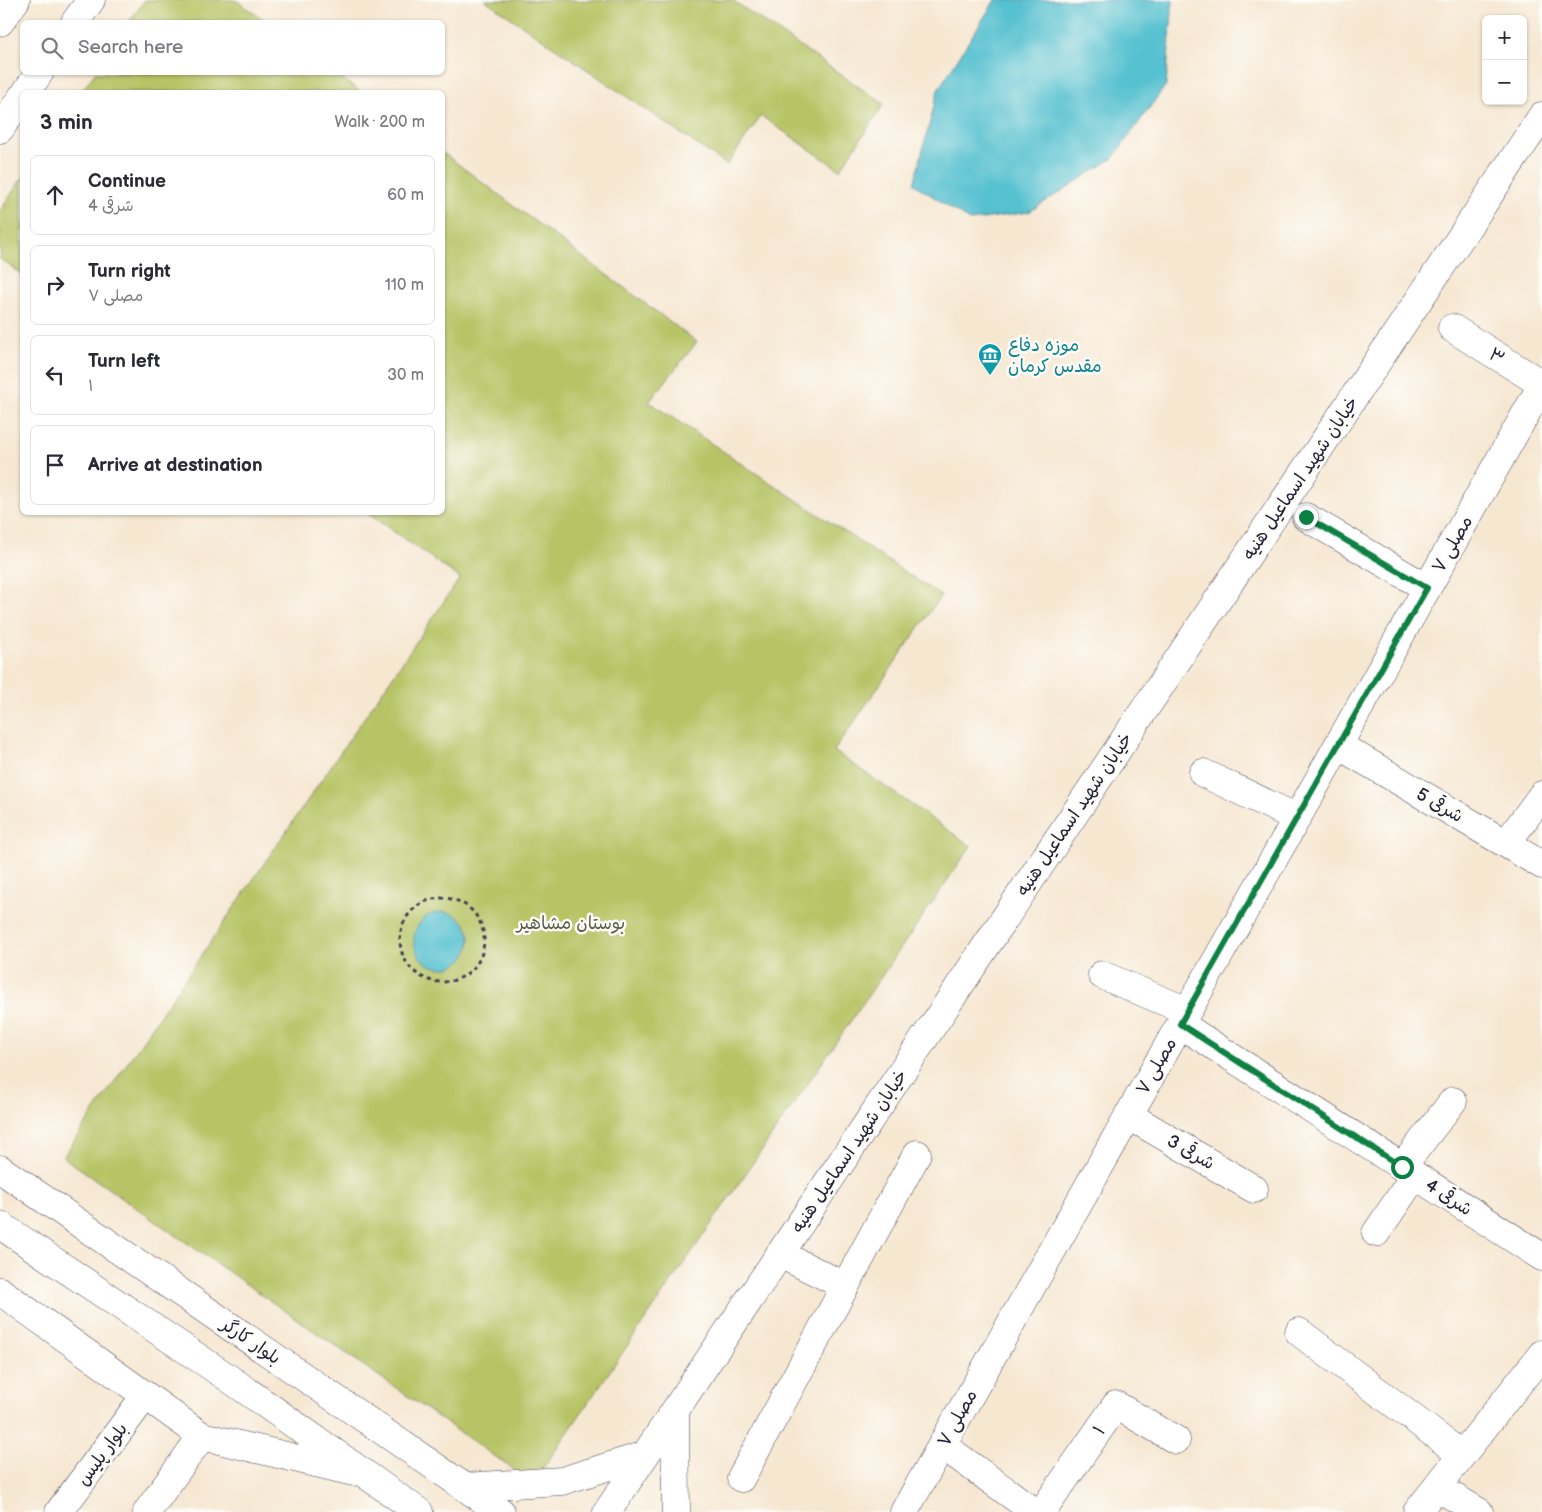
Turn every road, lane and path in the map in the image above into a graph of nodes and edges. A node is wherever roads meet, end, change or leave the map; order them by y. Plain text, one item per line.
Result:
1 (16, 0) edge
2 (91, 0) edge
3 (76, 20) edge
4 (0, 22) edge
5 (38, 75) edge
6 (27, 90) edge
7 (20, 100) edge
8 (1542, 116) edge
9 (0, 129) edge
10 (1452, 328) dead end
11 (1542, 384) edge
12 (1306, 517) dead end
13 (1427, 588) junction
14 (1338, 745) junction
15 (1203, 773) dead end
16 (1542, 795) edge
17 (1297, 818) junction
18 (1506, 844) junction
19 (1542, 865) edge
20 (415, 973) joint
21 (1102, 975) dead end
22 (1184, 1017) junction
23 (1453, 1100) dead end
24 (1128, 1115) junction
25 (917, 1154) dead end
26 (0, 1169) edge
27 (1409, 1171) junction
28 (1254, 1189) dead end
29 (0, 1225) edge
30 (1376, 1233) dead end
31 (780, 1254) junction
32 (1542, 1256) edge
33 (845, 1286) junction
34 (0, 1291) edge
35 (1299, 1332) dead end
36 (1542, 1354) edge
37 (144, 1396) junction
38 (675, 1411) junction
39 (202, 1436) junction
40 (1176, 1440) dead end
41 (942, 1445) junction
42 (645, 1455) junction
43 (1462, 1455) junction
44 (366, 1475) junction
45 (741, 1478) dead end
46 (465, 1487) junction
47 (1436, 1487) junction
48 (59, 1512) edge
49 (147, 1512) edge
50 (419, 1512) edge
51 (501, 1512) edge
52 (607, 1512) edge
53 (676, 1512) edge
54 (904, 1512) edge
55 (1035, 1512) edge
56 (1042, 1512) edge
57 (1417, 1512) edge
58 (1479, 1512) edge

1 - 4 street
2 - 3 street
5 - 6 street
7 - 9 street
8 - 31 street, خیابان شهید اسماعیل هنیه
10 - 11 street, ۳
11 - 13 street, مصلی ۷
12 - 13 street
13 - 14 street, مصلی ۷
14 - 17 street, مصلی ۷
14 - 18 street, شرقی 5
15 - 17 street
16 - 18 street
17 - 22 street, مصلی ۷
18 - 19 street, شرقی 5
20 - 20 path
21 - 22 street, شرقی 4
22 - 24 street, مصلی ۷
22 - 27 street, شرقی 4
23 - 27 street
24 - 28 street, شرقی 3
24 - 41 street, مصلی ۷
25 - 33 street
26 - 46 street, بلوار کارگر
27 - 30 street
27 - 32 street, شرقی 4
29 - 44 street
31 - 33 street
31 - 38 street, خیابان شهید اسماعیل هنیه
33 - 45 street
34 - 37 street
35 - 43 street
36 - 43 street
37 - 39 street
37 - 48 street, بلوار پلیس
38 - 42 street, خیابان شهید اسماعیل هنیه
38 - 53 street
39 - 44 street
39 - 49 street
40 - 56 street, ۱
41 - 54 street, مصلی ۷
41 - 55 street
42 - 46 street
42 - 52 street, خیابان شهید اسماعیل هنیه
43 - 47 street
44 - 50 street
46 - 51 street, بلوار کارگر
47 - 57 street
47 - 58 street

